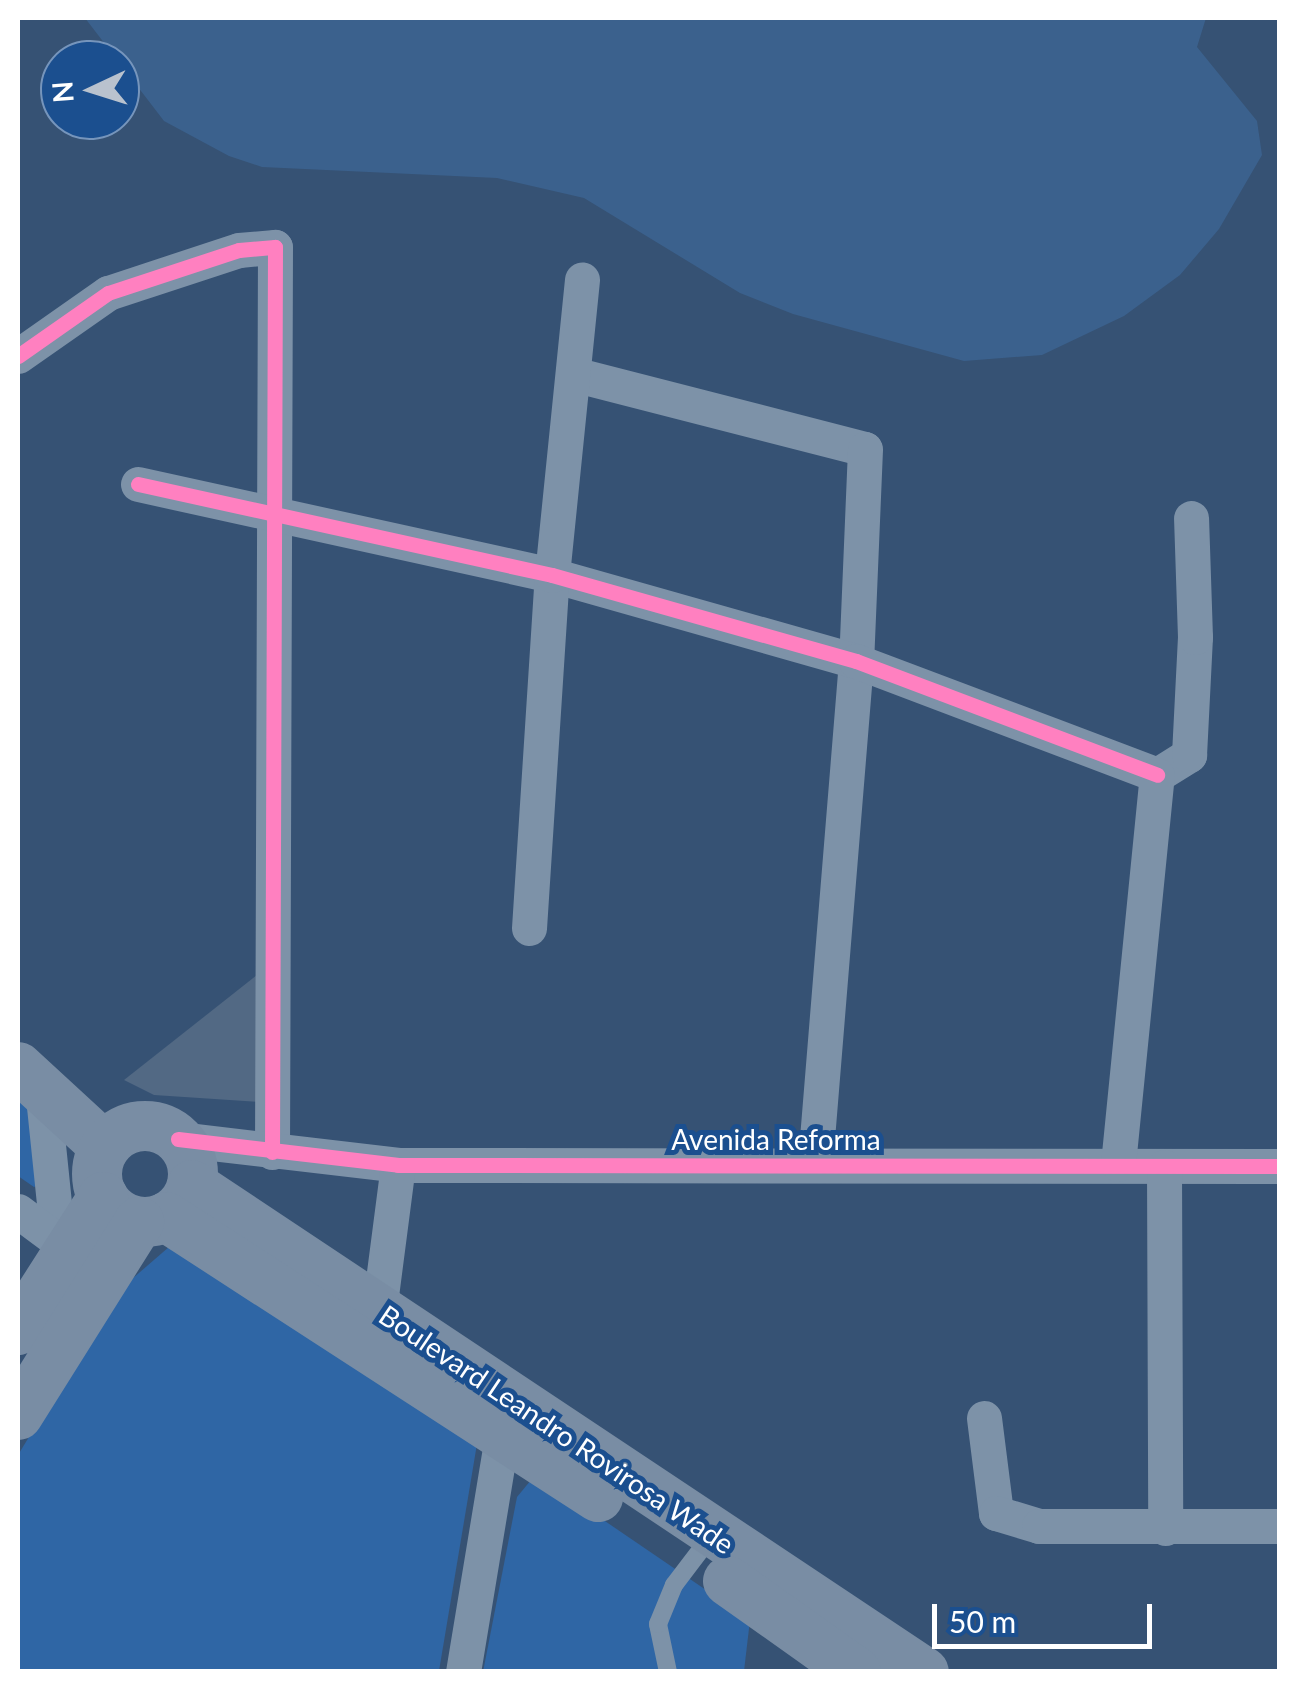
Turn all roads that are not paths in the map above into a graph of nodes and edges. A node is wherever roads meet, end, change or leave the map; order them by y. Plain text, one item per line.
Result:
1 (582, 280) dead end
2 (18, 356) edge
3 (573, 374) junction
4 (138, 484) dead end
5 (272, 512) junction
6 (1191, 518) dead end
7 (552, 576) junction
8 (856, 662) junction
9 (1157, 775) junction
10 (529, 928) dead end
11 (30, 1077) edge
12 (105, 1147) junction
13 (272, 1152) junction
14 (815, 1163) junction
15 (398, 1164) junction
16 (1118, 1164) junction
17 (1280, 1166) edge
18 (1164, 1167) junction
19 (156, 1192) junction
20 (18, 1210) edge
21 (58, 1250) junction
22 (379, 1311) junction
23 (18, 1330) edge
24 (18, 1414) edge
25 (505, 1418) junction
26 (984, 1418) dead end
27 (1280, 1526) edge
28 (1165, 1528) junction
29 (704, 1547) junction
30 (462, 1672) edge
31 (668, 1672) edge
32 (856, 1672) edge
33 (924, 1672) edge

1 - 3 street
2 - 5 street
3 - 7 street
3 - 8 street
4 - 5 street
5 - 7 street
5 - 13 street
6 - 9 street
7 - 8 street
7 - 10 street
8 - 9 street
8 - 14 street
9 - 16 street
11 - 12 main road
11 - 21 street
12 - 19 main road
12 - 19 main road
13 - 15 street, Avenida Reforma
13 - 19 street, Avenida Reforma
14 - 15 street, Avenida Reforma
14 - 16 street, Avenida Reforma
15 - 22 street
16 - 18 street, Avenida Reforma
17 - 18 street, Avenida Reforma
18 - 28 street
19 - 21 main road
19 - 22 main road, Boulevard Leandro Rovirosa Wade
19 - 24 main road
19 - 25 main road, Boulevard Leandro Rovirosa Wade
20 - 21 street
21 - 23 main road
22 - 25 main road, Boulevard Leandro Rovirosa Wade
25 - 29 main road, Boulevard Leandro Rovirosa Wade
25 - 30 street
26 - 28 street
27 - 28 street
29 - 31 lane
29 - 32 main road, Boulevard Leandro Rovirosa Wade
29 - 33 main road, Boulevard Leandro Rovirosa Wade

